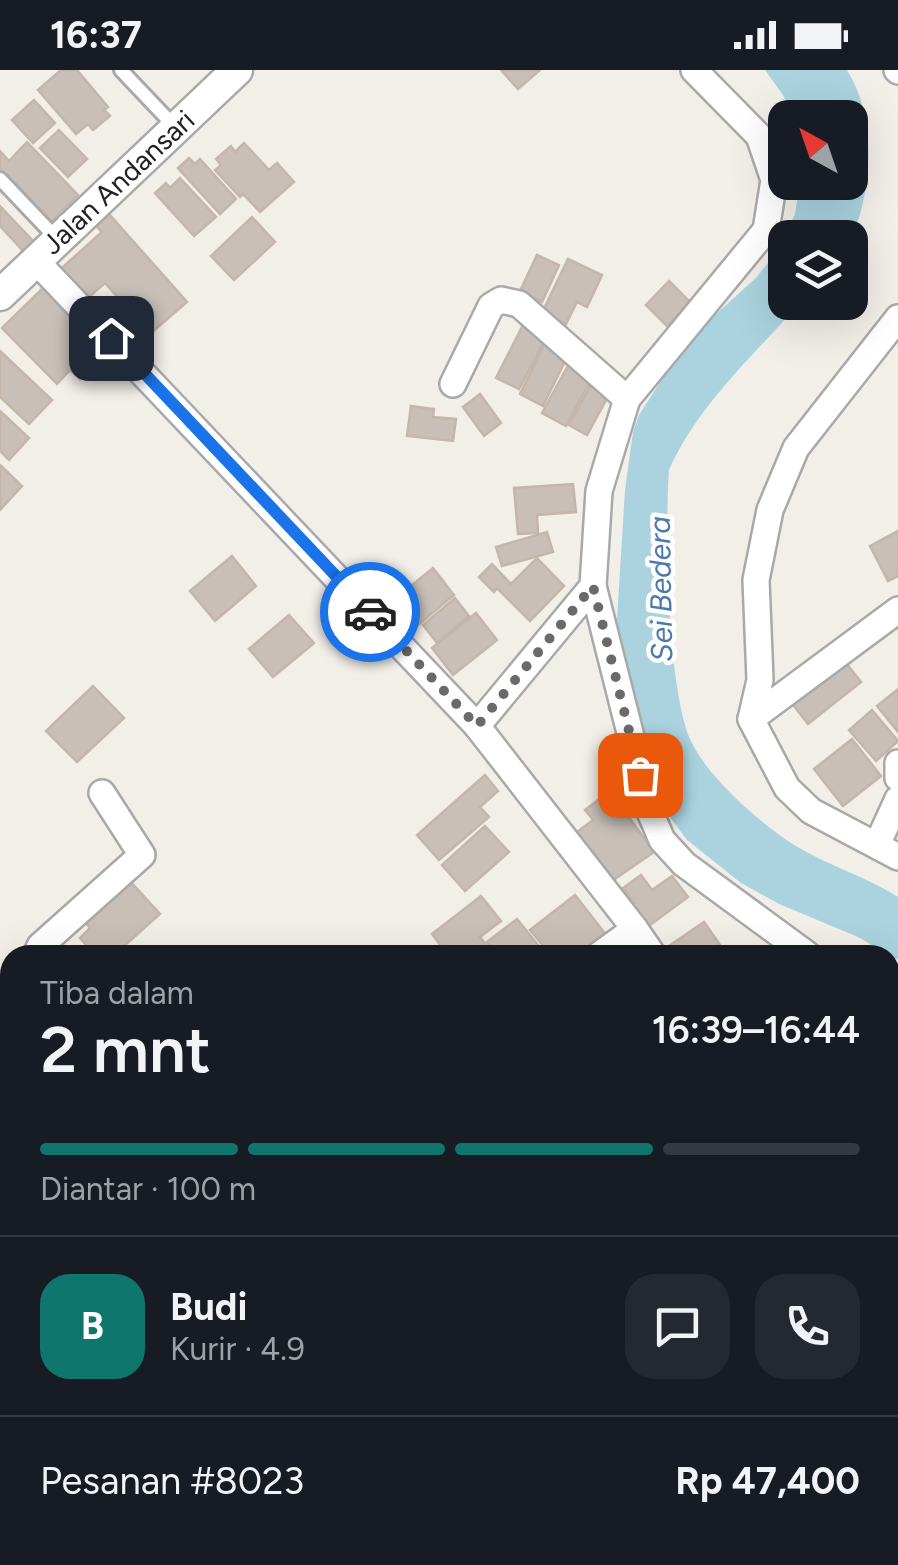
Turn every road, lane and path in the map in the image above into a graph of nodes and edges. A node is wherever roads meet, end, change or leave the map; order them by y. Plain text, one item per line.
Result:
1 (121, 70) edge
2 (237, 70) edge
3 (694, 70) edge
4 (176, 128) junction
5 (0, 179) edge
6 (46, 250) junction
7 (0, 295) edge
8 (898, 318) edge
9 (454, 384) dead end
10 (627, 399) junction
11 (593, 586) junction
12 (898, 610) edge
13 (751, 719) junction
14 (477, 726) junction
15 (898, 763) edge
16 (898, 778) edge
17 (102, 793) dead end
18 (898, 799) edge
19 (888, 851) edge
20 (635, 929) junction
21 (41, 945) edge
22 (613, 945) edge
23 (645, 945) edge
24 (794, 945) edge

1 - 4 lane
2 - 4 street, Jalan Andansari
3 - 10 street
4 - 6 street, Jalan Andansari
5 - 6 lane
6 - 7 street, Jalan Andansari
6 - 14 street
8 - 13 street
9 - 10 street
10 - 11 street
11 - 14 street
11 - 24 street
12 - 13 street
13 - 19 street
14 - 20 street
15 - 16 street
17 - 21 street
18 - 19 street
20 - 22 street
20 - 23 street

